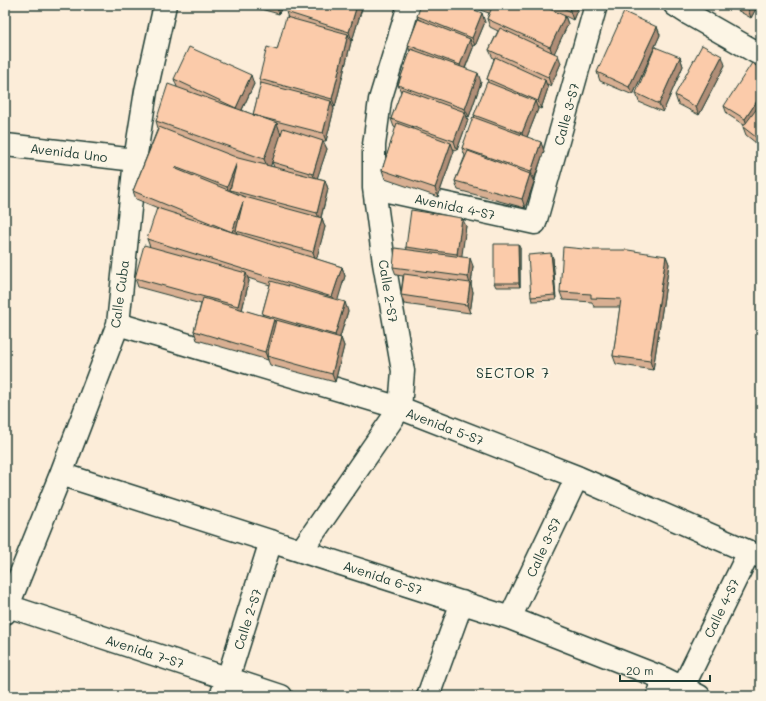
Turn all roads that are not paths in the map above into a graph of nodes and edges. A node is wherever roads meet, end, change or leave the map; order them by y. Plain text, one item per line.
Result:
1 (165, 5) edge
2 (409, 5) edge
3 (596, 5) edge
4 (675, 5) edge
5 (761, 55) edge
6 (5, 145) edge
7 (135, 160) junction
8 (374, 188) junction
9 (536, 223) joint
10 (118, 324) junction
11 (400, 408) junction
12 (61, 474) junction
13 (577, 477) junction
14 (271, 542) junction
15 (301, 551) junction
16 (755, 554) edge
17 (462, 602) junction
18 (6, 610) edge
19 (510, 618) junction
20 (224, 687) edge
21 (676, 689) edge
22 (281, 696) edge
23 (428, 696) edge

1 - 7 street, Calle Cuba
2 - 8 street, Calle 2-S7
3 - 9 street, Calle 3-S7
4 - 5 street
6 - 7 street, Avenida Uno
7 - 10 street, Calle Cuba
8 - 9 street, Avenida 4-S7
8 - 11 street, Calle 2-S7
10 - 11 street, Avenida 5-S7
10 - 12 street, Calle Cuba
11 - 13 street, Avenida 5-S7
11 - 15 street
12 - 14 street, Avenida 6-S7
12 - 18 street, Calle Cuba
13 - 16 street, Avenida 5-S7
13 - 19 street, Calle 3-S7
14 - 15 street, Avenida 6-S7
14 - 20 street, Calle 2-S7
15 - 17 street, Avenida 6-S7
16 - 21 street, Calle 4-S7
17 - 19 street, Avenida 6-S7
17 - 23 street
18 - 20 street, Avenida 7-S7
19 - 21 street, Avenida 6-S7
20 - 22 street, Avenida 7-S7

